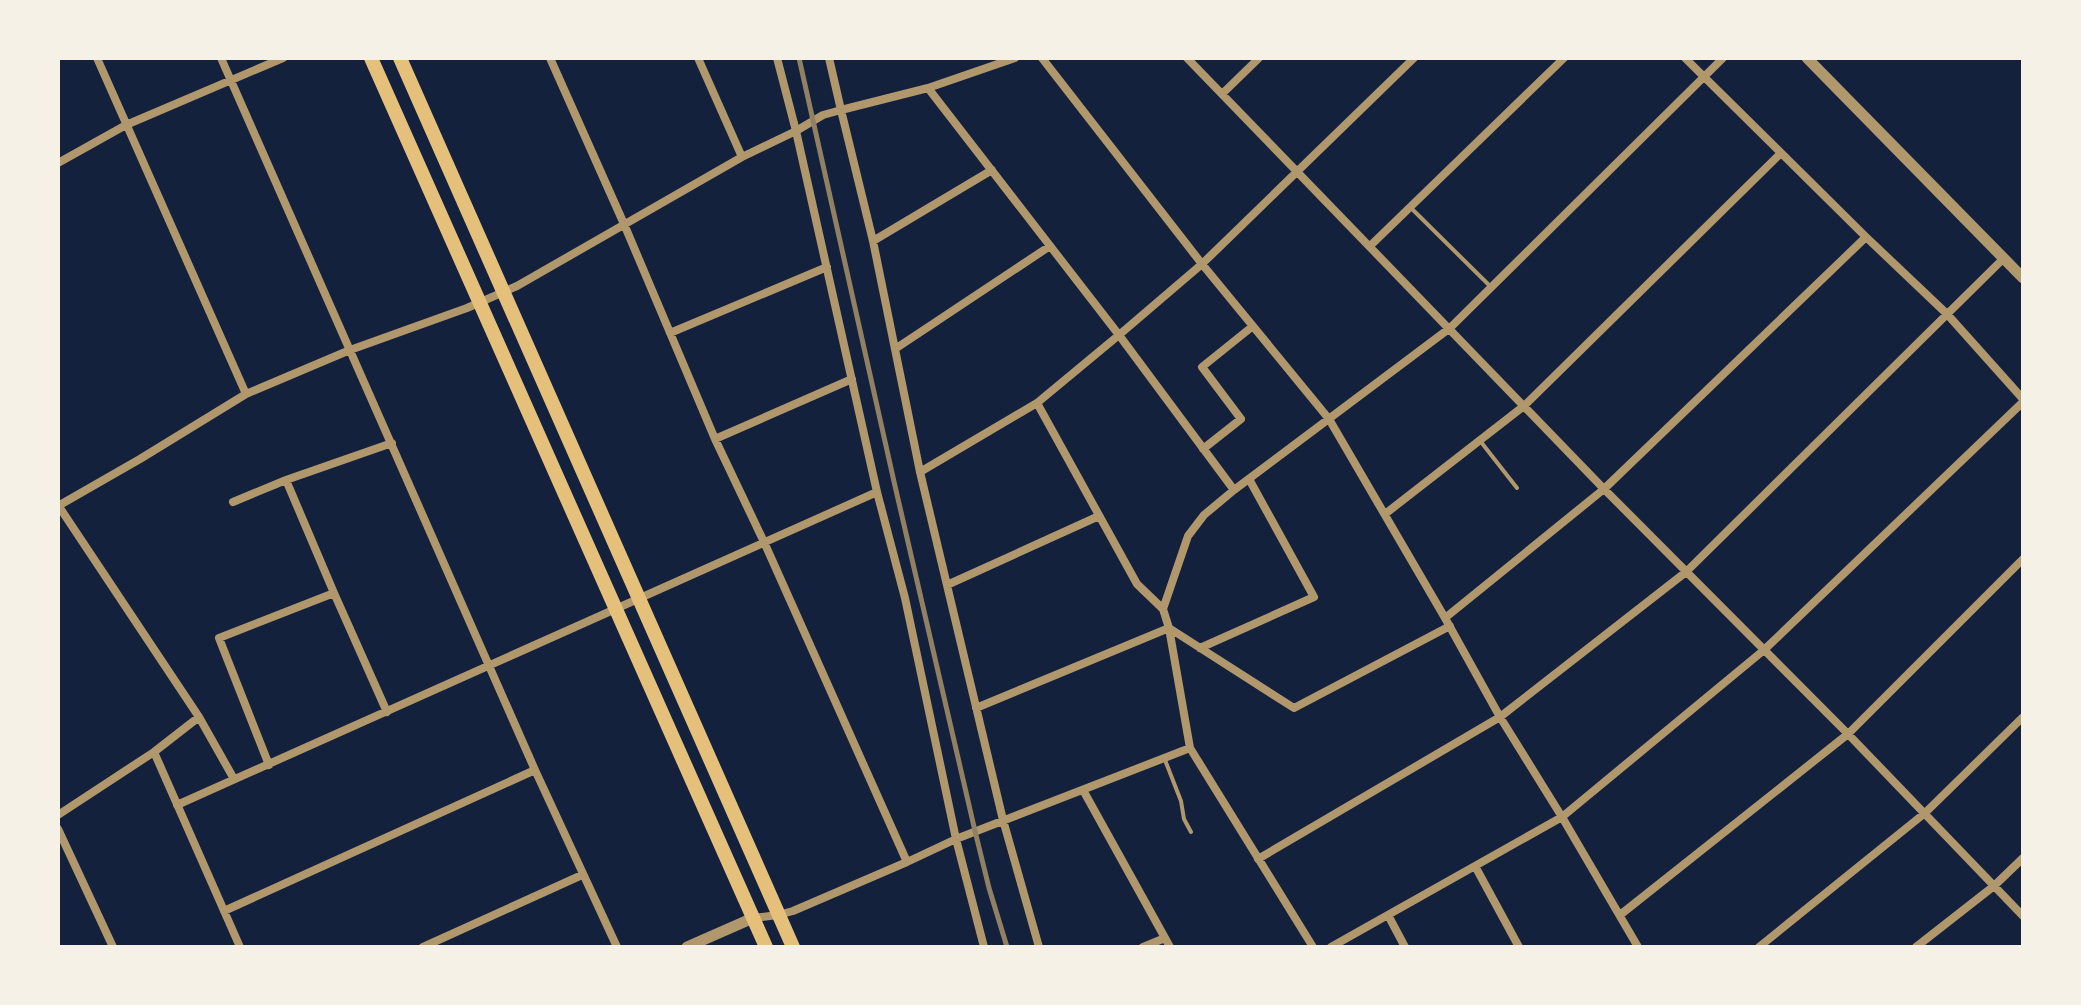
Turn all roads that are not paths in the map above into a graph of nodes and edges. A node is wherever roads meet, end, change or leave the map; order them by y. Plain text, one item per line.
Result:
1 (97, 58) edge
2 (221, 58) edge
3 (283, 58) edge
4 (371, 58) edge
5 (400, 58) edge
6 (550, 58) edge
7 (698, 58) edge
8 (777, 58) edge
9 (829, 58) edge
10 (1015, 58) edge
11 (1042, 58) edge
12 (1187, 58) edge
13 (1259, 58) edge
14 (1414, 58) edge
15 (1564, 58) edge
16 (1685, 58) edge
17 (1723, 58) edge
18 (1807, 58) edge
19 (1703, 77) junction
20 (231, 81) junction
21 (928, 88) junction
22 (1222, 94) junction
23 (841, 110) junction
24 (126, 125) junction
25 (796, 131) junction
26 (1781, 153) junction
27 (742, 157) junction
28 (58, 163) edge
29 (992, 170) junction
30 (1297, 171) junction
31 (1410, 207) junction
32 (624, 224) junction
33 (1866, 237) junction
34 (873, 241) junction
35 (1050, 246) junction
36 (1370, 246) junction
37 (2004, 258) junction
38 (1202, 264) junction
39 (827, 267) junction
40 (2023, 278) edge
41 (1491, 287) junction
42 (504, 292) junction
43 (480, 302) junction
44 (1947, 314) junction
45 (1253, 326) junction
46 (1450, 328) junction
47 (670, 333) junction
48 (1119, 335) junction
49 (895, 349) junction
50 (350, 350) junction
51 (852, 379) junction
52 (246, 394) junction
53 (2023, 400) edge
54 (1037, 403) junction
55 (1524, 406) junction
56 (1329, 419) junction
57 (715, 439) junction
58 (1479, 441) junction
59 (392, 443) junction
60 (1203, 449) junction
61 (920, 472) junction
62 (1249, 479) junction
63 (286, 480) junction
64 (1517, 488) dead end
65 (1604, 489) junction
66 (1234, 490) junction
67 (877, 492) junction
68 (233, 502) dead end
69 (58, 505) edge
70 (1385, 514) junction
71 (1099, 516) junction
72 (764, 542) junction
73 (2023, 559) edge
74 (1686, 572) junction
75 (947, 585) junction
76 (334, 593) junction
77 (638, 599) junction
78 (616, 609) junction
79 (1163, 609) junction
80 (1447, 622) junction
81 (1169, 628) junction
82 (1200, 648) junction
83 (1764, 650) junction
84 (490, 665) junction
85 (976, 708) junction
86 (387, 712) junction
87 (199, 717) junction
88 (1500, 717) junction
89 (2023, 717) edge
90 (1848, 734) junction
91 (1190, 748) junction
92 (154, 752) junction
93 (1164, 758) junction
94 (269, 765) junction
95 (535, 770) junction
96 (234, 779) junction
97 (1083, 790) junction
98 (177, 805) junction
99 (1925, 813) junction
100 (58, 815) edge
101 (1562, 817) junction
102 (1003, 820) junction
103 (58, 829) edge
104 (1191, 832) dead end
105 (956, 839) junction
106 (2023, 858) edge
107 (1258, 859) junction
108 (907, 862) junction
109 (1475, 866) junction
110 (582, 875) junction
111 (1994, 886) junction
112 (224, 911) junction
113 (778, 915) junction
114 (1388, 915) junction
115 (1620, 915) junction
116 (2023, 916) edge
117 (753, 918) junction
118 (1165, 938) junction
119 (113, 947) edge
120 (240, 947) edge
121 (423, 947) edge
122 (617, 947) edge
123 (687, 947) edge
124 (766, 947) edge
125 (793, 947) edge
126 (984, 947) edge
127 (1039, 947) edge
128 (1143, 947) edge
129 (1170, 947) edge
130 (1313, 947) edge
131 (1331, 947) edge
132 (1405, 947) edge
133 (1519, 947) edge
134 (1638, 947) edge
135 (1759, 947) edge
136 (1916, 947) edge

1 - 24 street
2 - 20 street
3 - 20 street
4 - 43 main road
5 - 42 main road
6 - 32 street
7 - 27 street
8 - 25 street
9 - 23 street
10 - 21 street
11 - 38 street
12 - 22 street
13 - 22 street
14 - 30 street
15 - 31 street
16 - 19 street
17 - 19 street
18 - 37 street
19 - 26 street
19 - 41 street
20 - 24 street
20 - 50 street
21 - 23 street
21 - 29 street
22 - 30 street
23 - 25 street
23 - 34 street
24 - 28 street
24 - 52 street
25 - 27 street
25 - 39 street
26 - 33 street
26 - 55 street
27 - 32 street
29 - 34 street
29 - 35 street
30 - 36 street
30 - 38 street
31 - 36 street
31 - 41 lane
32 - 42 street
32 - 47 street
33 - 44 street
33 - 65 street
34 - 49 street
35 - 48 street
35 - 49 street
36 - 46 street
37 - 40 street
37 - 44 street
38 - 45 street
38 - 48 street
39 - 47 street
39 - 51 street
41 - 46 street
42 - 43 street
42 - 77 main road
43 - 50 street
43 - 78 main road
44 - 53 street
44 - 74 street
45 - 56 street
45 - 60 street
46 - 55 street
46 - 56 street
47 - 57 street
48 - 54 street
48 - 60 street
49 - 61 street
50 - 52 street
50 - 59 street
51 - 57 street
51 - 67 street
52 - 69 street
53 - 83 street
54 - 61 street
54 - 71 street
55 - 58 street
55 - 65 street
56 - 62 street
56 - 70 street
57 - 72 street
58 - 64 lane
58 - 70 street
59 - 63 street
59 - 84 street
60 - 66 street
61 - 75 street
62 - 66 street
62 - 82 street
63 - 68 street
63 - 76 street
65 - 74 street
65 - 80 street
66 - 79 street
67 - 72 street
67 - 105 street
69 - 87 street
70 - 80 street
71 - 75 street
71 - 79 street
72 - 77 street
72 - 108 street
73 - 90 street
74 - 83 street
74 - 88 street
75 - 85 street
76 - 86 street
76 - 94 street
77 - 78 street
77 - 113 main road
78 - 84 street
78 - 117 main road
79 - 81 street
80 - 82 street
80 - 88 street
81 - 82 street
81 - 85 street
81 - 91 street
83 - 90 street
83 - 101 street
84 - 86 street
84 - 95 street
85 - 102 street
86 - 94 street
87 - 92 street
87 - 96 street
88 - 101 street
88 - 107 street
89 - 99 street
90 - 99 street
90 - 115 street
91 - 93 street
91 - 107 street
92 - 98 street
92 - 100 street
93 - 97 street
93 - 104 lane
94 - 96 street
95 - 110 street
95 - 112 street
96 - 98 street
97 - 102 street
97 - 118 street
98 - 112 street
99 - 111 street
99 - 135 street
101 - 109 street
101 - 115 street
102 - 105 street
102 - 127 street
103 - 119 street
105 - 108 street
105 - 126 street
106 - 111 street
107 - 130 street
108 - 113 street
109 - 114 street
109 - 133 street
110 - 121 street
110 - 122 street
111 - 116 street
111 - 136 street
112 - 120 street
113 - 117 street
113 - 125 main road
114 - 131 street
114 - 132 street
115 - 134 street
117 - 123 street
117 - 124 main road
118 - 128 street
118 - 129 street

